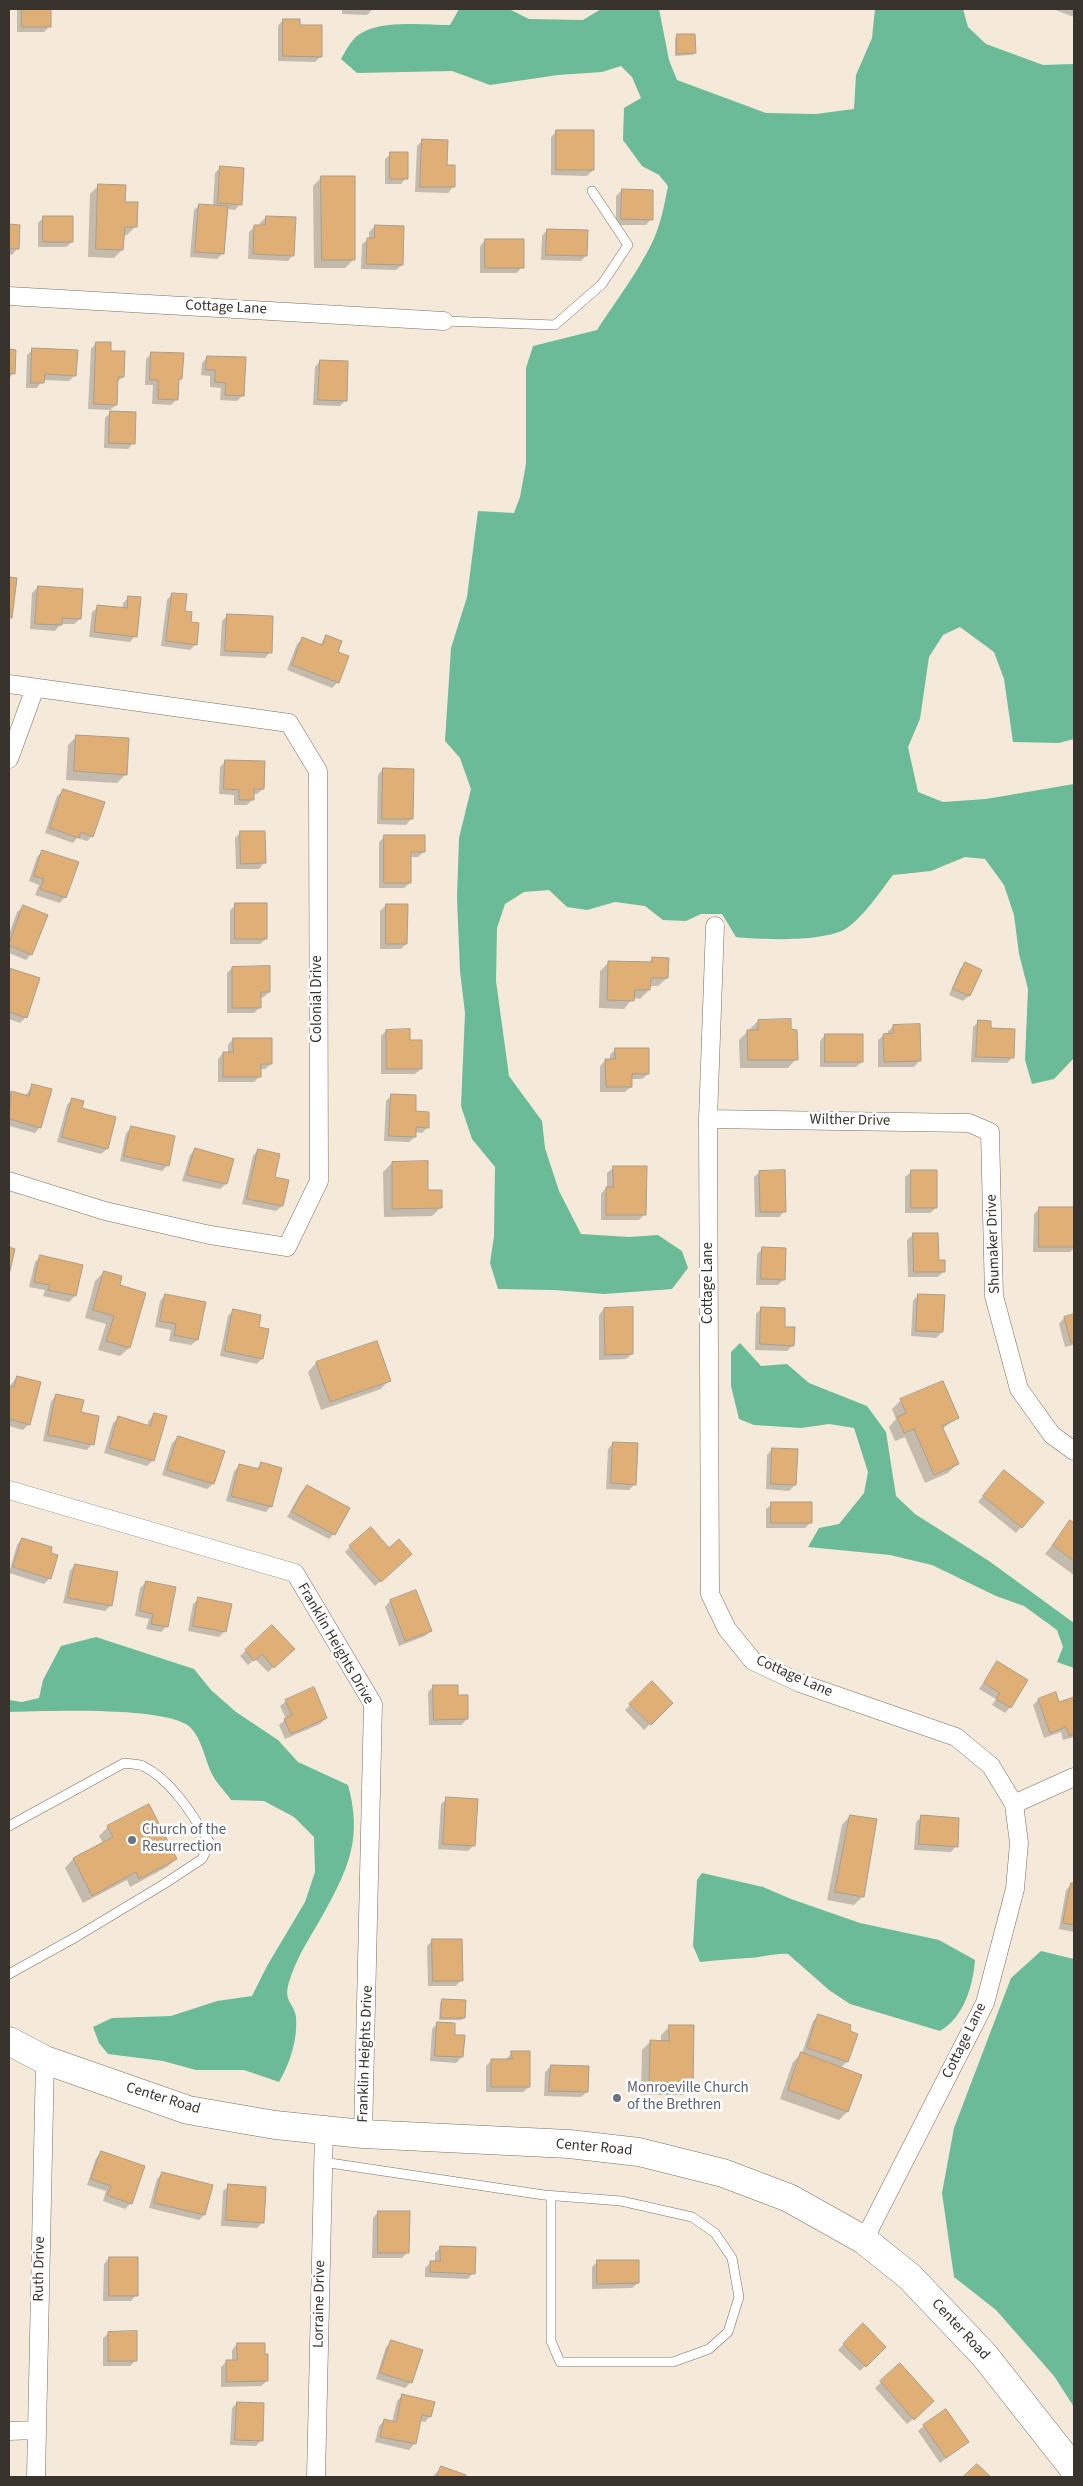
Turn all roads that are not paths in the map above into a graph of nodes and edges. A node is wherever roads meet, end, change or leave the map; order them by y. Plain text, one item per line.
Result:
1 (592, 191) dead end
2 (9, 296) edge
3 (444, 321) joint
4 (9, 684) edge
5 (35, 688) junction
6 (9, 759) edge
7 (714, 926) dead end
8 (708, 1119) junction
9 (990, 1132) joint
10 (9, 1181) edge
11 (1074, 1451) edge
12 (9, 1490) edge
13 (1074, 1777) edge
14 (1014, 1804) junction
15 (9, 1826) edge
16 (9, 1974) edge
17 (9, 2041) edge
18 (45, 2060) junction
19 (324, 2130) junction
20 (364, 2134) junction
21 (323, 2162) junction
22 (551, 2196) junction
23 (864, 2240) junction
24 (9, 2430) edge
25 (36, 2430) junction
26 (1074, 2469) edge
27 (36, 2477) edge
28 (316, 2477) edge

1 - 3 lane
2 - 3 street, Cottage Lane
4 - 5 street, Colonial Drive
5 - 6 street
5 - 10 street, Colonial Drive
7 - 8 street, Cottage Lane
8 - 9 street, Wilther Drive
8 - 14 street, Cottage Lane
9 - 11 street, Shumaker Drive
12 - 20 street, Franklin Heights Drive
13 - 14 street
14 - 23 street, Cottage Lane
15 - 16 lane
17 - 18 main road, Center Road
18 - 19 main road, Center Road
18 - 25 street, Ruth Drive
19 - 20 main road, Center Road
19 - 21 street, Lorraine Drive
20 - 23 main road, Center Road
21 - 22 lane
21 - 28 street, Lorraine Drive
22 - 22 lane
23 - 26 main road, Center Road
24 - 25 street
25 - 27 street, Ruth Drive

